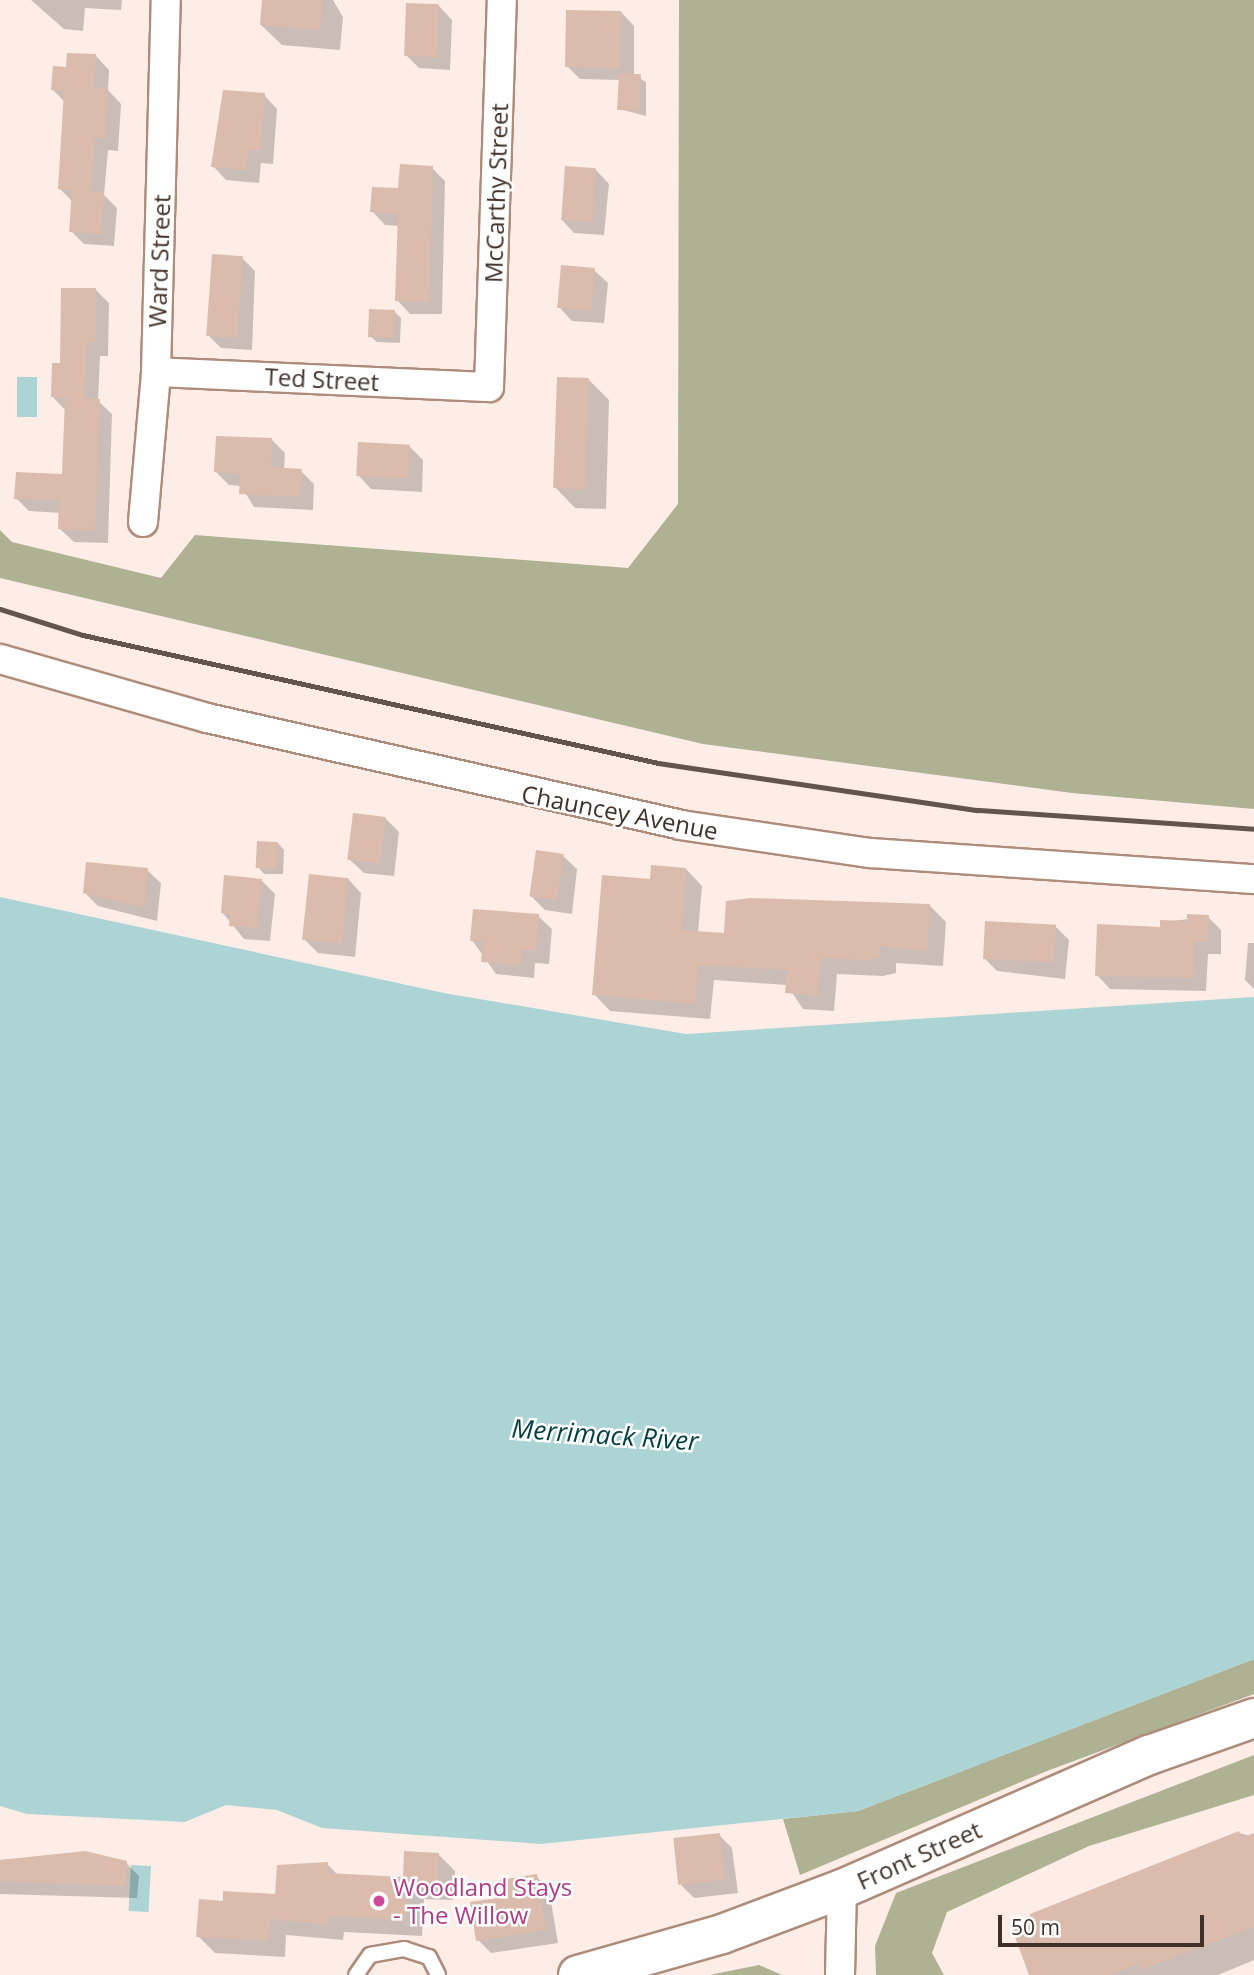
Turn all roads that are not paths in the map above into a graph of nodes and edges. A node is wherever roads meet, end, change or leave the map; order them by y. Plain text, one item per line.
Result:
1 (166, 0) edge
2 (502, 0) edge
3 (156, 372) junction
4 (489, 387) joint
5 (143, 522) dead end
6 (0, 659) edge
7 (1254, 879) edge
8 (1254, 1718) edge
9 (842, 1889) junction
10 (356, 1975) edge
11 (438, 1975) edge
12 (578, 1975) edge
13 (840, 1975) edge

1 - 3 street, Ward Street
2 - 4 street, McCarthy Street
3 - 4 street, Ted Street
3 - 5 street, Ward Street
6 - 7 street, Chauncey Avenue
8 - 9 main road, Front Street
9 - 12 main road, Front Street
9 - 13 street
10 - 11 lane

